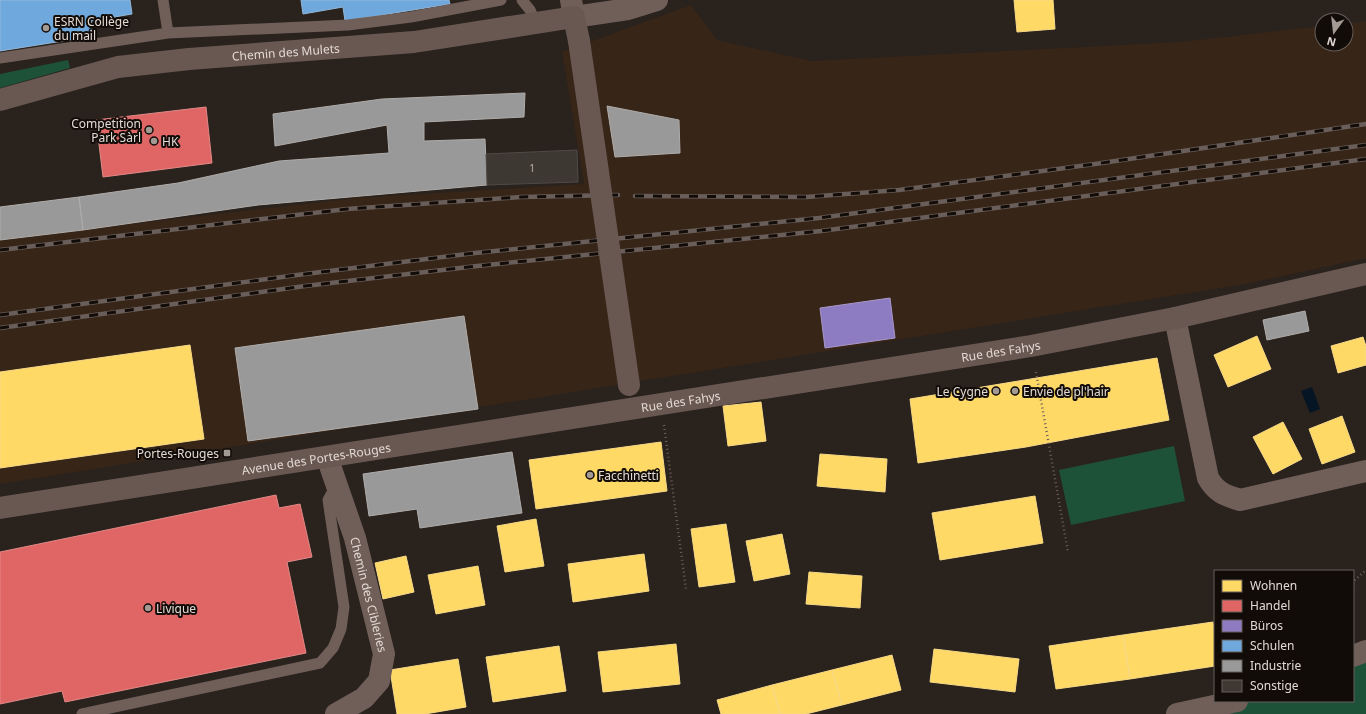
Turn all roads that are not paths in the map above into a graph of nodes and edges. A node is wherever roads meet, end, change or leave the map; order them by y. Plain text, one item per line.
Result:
1 (163, 0) edge
2 (501, 0) edge
3 (522, 0) edge
4 (657, 0) edge
5 (573, 9) edge
6 (536, 23) junction
7 (168, 33) junction
8 (0, 58) edge
9 (0, 100) edge
10 (1366, 274) edge
11 (1175, 318) junction
12 (632, 409) junction
13 (327, 457) junction
14 (1366, 471) edge
15 (336, 485) junction
16 (0, 508) edge
17 (1366, 652) edge
18 (1354, 656) edge
19 (1232, 702) edge
20 (82, 714) edge
21 (336, 714) edge
22 (1177, 714) edge

1 - 7 lane
2 - 7 lane
3 - 6 lane
4 - 5 street
5 - 6 main road, Chemin des Mulets
5 - 12 main road, bridge
6 - 9 main road, Chemin des Mulets
7 - 8 lane
10 - 11 main road, Rue des Fahys
11 - 12 main road, Rue des Fahys
11 - 14 street
12 - 13 main road, Avenue des Portes-Rouges
13 - 15 street, Chemin des Cibleries
13 - 16 main road, Avenue des Portes-Rouges
15 - 20 lane
15 - 21 street, Chemin des Cibleries
17 - 18 street
19 - 22 street

